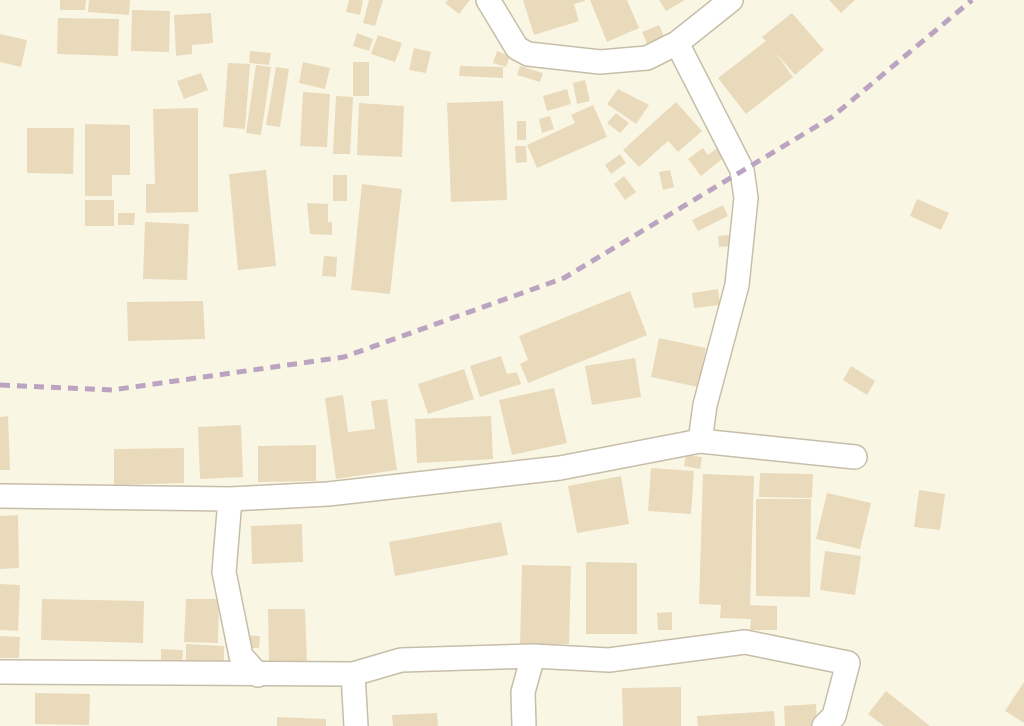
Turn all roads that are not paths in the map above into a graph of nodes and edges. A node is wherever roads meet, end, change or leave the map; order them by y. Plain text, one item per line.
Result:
1 (488, 0) edge
2 (732, 0) edge
3 (677, 43) junction
4 (700, 441) junction
5 (855, 457) dead end
6 (0, 496) edge
7 (230, 499) junction
8 (533, 656) junction
9 (0, 672) edge
10 (353, 674) junction
11 (258, 676) junction
12 (356, 726) edge
13 (524, 726) edge
14 (824, 726) edge

1 - 3 street
2 - 3 street
3 - 4 street
4 - 5 street
4 - 7 street
6 - 7 street
7 - 11 street
8 - 10 street
8 - 13 street
8 - 14 street
9 - 11 street
10 - 11 street
10 - 12 street

